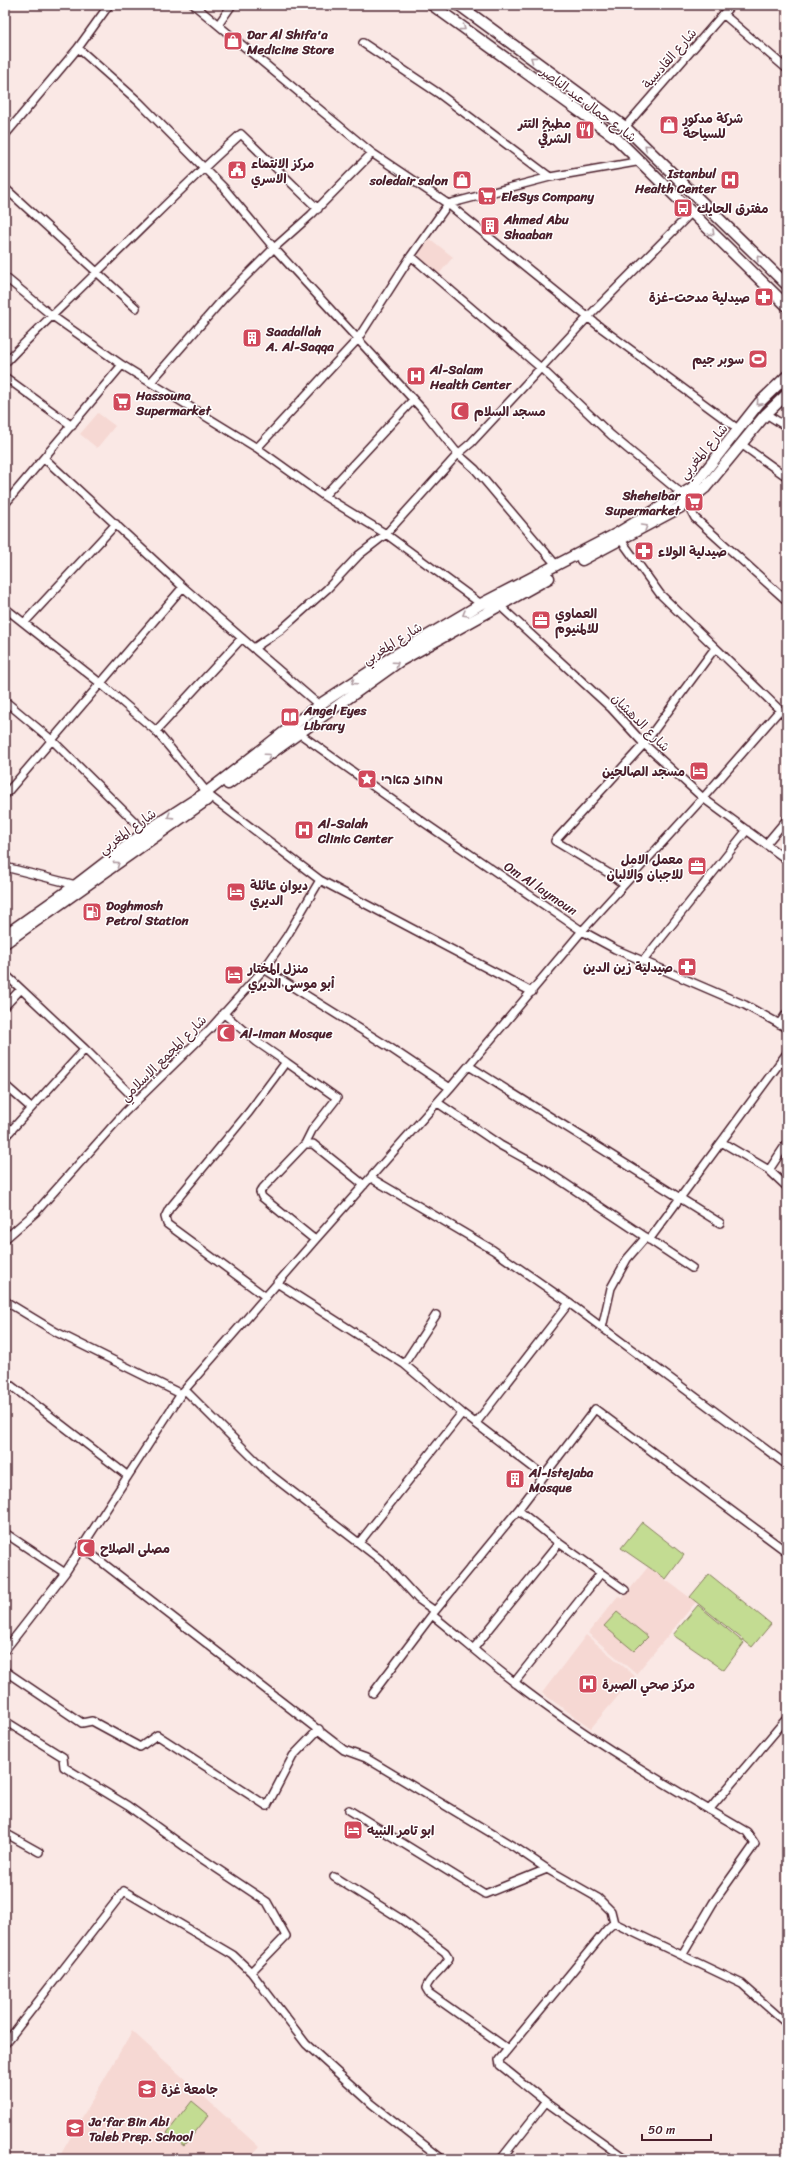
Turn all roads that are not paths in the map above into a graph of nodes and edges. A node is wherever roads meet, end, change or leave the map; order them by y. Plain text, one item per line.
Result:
1 (109, 5) edge
2 (194, 5) edge
3 (232, 5) edge
4 (458, 5) edge
5 (731, 5) edge
6 (436, 6) edge
7 (723, 14) junction
8 (448, 16) junction
9 (218, 25) junction
10 (363, 43) dead end
11 (78, 48) junction
12 (787, 69) edge
13 (625, 127) junction
14 (6, 133) edge
15 (372, 153) junction
16 (642, 161) junction
17 (204, 167) junction
18 (550, 177) junction
19 (5, 188) edge
20 (448, 204) junction
21 (318, 209) junction
22 (691, 213) junction
23 (274, 248) junction
24 (411, 256) junction
25 (98, 272) junction
26 (5, 277) edge
27 (787, 285) edge
28 (787, 306) edge
29 (136, 308) dead end
30 (51, 315) junction
31 (588, 317) junction
32 (357, 340) junction
33 (5, 363) edge
34 (122, 365) junction
35 (542, 369) junction
36 (787, 376) edge
37 (5, 377) edge
38 (151, 382) junction
39 (787, 394) edge
40 (413, 400) junction
41 (766, 414) junction
42 (72, 426) junction
43 (787, 427) edge
44 (738, 429) junction
45 (741, 444) junction
46 (258, 448) junction
47 (458, 454) junction
48 (45, 459) junction
49 (787, 477) edge
50 (324, 496) junction
51 (684, 498) junction
52 (5, 504) edge
53 (116, 524) junction
54 (386, 534) junction
55 (621, 540) junction
56 (557, 566) junction
57 (183, 588) junction
58 (787, 601) edge
59 (481, 604) junction
60 (499, 605) junction
61 (5, 608) edge
62 (24, 623) junction
63 (242, 638) junction
64 (254, 648) junction
65 (715, 648) junction
66 (100, 683) junction
67 (5, 701) edge
68 (319, 705) junction
69 (779, 711) junction
70 (787, 717) edge
71 (156, 731) junction
72 (300, 734) junction
73 (53, 741) junction
74 (644, 744) junction
75 (5, 795) edge
76 (209, 795) junction
77 (704, 798) junction
78 (787, 820) edge
79 (747, 830) junction
80 (145, 832) junction
81 (766, 844) junction
82 (787, 860) edge
83 (5, 867) edge
84 (320, 880) junction
85 (623, 884) junction
86 (76, 885) junction
87 (582, 931) junction
88 (5, 935) edge
89 (5, 943) edge
90 (643, 961) junction
91 (264, 969) junction
92 (5, 974) edge
93 (20, 990) junction
94 (532, 992) junction
95 (5, 1006) edge
96 (223, 1013) junction
97 (787, 1013) edge
98 (779, 1024) junction
99 (787, 1028) edge
100 (85, 1048) junction
101 (787, 1053) edge
102 (286, 1062) junction
103 (469, 1066) junction
104 (5, 1085) edge
105 (450, 1088) junction
106 (137, 1101) junction
107 (438, 1103) junction
108 (31, 1108) junction
109 (5, 1137) edge
110 (723, 1143) junction
111 (787, 1143) edge
112 (305, 1144) junction
113 (769, 1170) junction
114 (371, 1178) junction
115 (364, 1185) junction
116 (787, 1187) edge
117 (679, 1198) junction
118 (720, 1223) dead end
119 (648, 1238) junction
120 (5, 1239) edge
121 (315, 1240) junction
122 (692, 1268) dead end
123 (277, 1283) junction
124 (266, 1297) junction
125 (5, 1301) edge
126 (569, 1303) junction
127 (436, 1315) dead end
128 (602, 1328) junction
129 (404, 1364) junction
130 (5, 1381) edge
131 (183, 1392) junction
132 (462, 1413) junction
133 (476, 1423) junction
134 (787, 1465) edge
135 (543, 1475) junction
136 (128, 1476) junction
137 (518, 1510) junction
138 (5, 1533) edge
139 (359, 1543) junction
140 (559, 1544) junction
141 (81, 1546) junction
142 (787, 1552) edge
143 (65, 1573) junction
144 (601, 1573) junction
145 (625, 1590) dead end
146 (433, 1613) junction
147 (474, 1648) junction
148 (5, 1650) edge
149 (5, 1671) edge
150 (514, 1683) junction
151 (373, 1693) dead end
152 (787, 1718) edge
153 (5, 1721) edge
154 (319, 1729) junction
155 (349, 1810) dead end
156 (709, 1810) junction
157 (5, 1833) edge
158 (39, 1852) dead end
159 (547, 1869) junction
160 (334, 1877) dead end
161 (614, 1923) junction
162 (683, 1954) junction
163 (251, 1972) junction
164 (787, 2024) edge
165 (5, 2044) edge
166 (508, 2049) junction
167 (546, 2102) junction
168 (504, 2158) edge
169 (442, 2159) edge
170 (626, 2159) edge

1 - 11 street
2 - 9 street
3 - 9 street
4 - 8 main road
13 -> 4 main road, شارع جمال عبد الناصر
5 - 7 street, شارع القادسية
6 - 8 main road, شارع جمال عبد الناصر
7 - 12 street
7 - 13 street, شارع القادسية
8 -> 16 main road, شارع جمال عبد الناصر
9 - 15 street
10 - 18 street
11 - 14 street
11 - 17 street
27 -> 13 main road, شارع جمال عبد الناصر
15 - 20 street
15 - 21 street
16 - 18 street
16 - 22 main road, شارع جمال عبد الناصر
17 - 21 street
17 - 23 street
17 - 25 street
18 - 20 street
19 - 25 street
20 - 24 street
20 - 31 street
21 - 23 street
22 -> 28 main road, شارع جمال عبد الناصر
22 - 31 street
23 - 32 street
23 - 38 street
24 - 32 street
24 - 35 street
25 - 29 street
25 - 30 street
26 - 30 street
30 - 33 street
30 - 34 street
31 - 35 street
31 - 44 street
32 - 40 street
32 - 46 street
34 - 38 street
34 - 42 street
35 - 47 street
35 - 51 street
36 -> 44 main road, شارع المغربي
37 - 42 street
38 - 46 street
39 - 41 main road, شارع المغربي
40 - 47 street
40 - 50 street
41 - 43 street
41 - 45 main road, شارع المغربي
42 - 48 street
44 - 51 main road, شارع المغربي
45 - 49 street
45 - 51 main road, شارع المغربي
46 - 50 street
47 - 54 street
47 - 56 street
48 - 52 street
48 - 53 street
50 - 54 street
55 -> 51 main road, شارع المغربي
51 - 56 main road, شارع المغربي
51 - 58 street
53 - 57 street
53 - 62 street
54 - 59 street
54 - 64 street
55 - 60 main road, شارع المغربي
55 - 65 street
56 - 59 main road, شارع المغربي
57 - 63 street
57 - 66 street
59 - 60 street
59 -> 68 main road, شارع المغربي
72 -> 60 main road, شارع المغربي
60 - 74 street, شارع الدهشان
61 - 62 street
62 - 66 street
63 - 64 street
63 - 71 street
64 - 68 street
65 - 69 street
65 - 74 street
66 - 71 street
66 - 73 street
67 - 73 street
68 - 76 main road, شارع المغربي
69 - 70 street
69 - 77 street
71 - 76 street
76 -> 72 main road, شارع المغربي
72 - 87 street, Om Al laymoun
73 - 75 street
73 - 80 street
74 - 77 street, شارع الدهشان
74 - 85 street
76 -> 80 main road, شارع المغربي
76 - 84 street
89 -> 76 main road, شارع المغربي
77 - 79 street, شارع الدهشان
77 - 85 street
78 - 81 street
79 - 81 street, شارع الدهشان
79 - 90 street
80 - 86 main road, شارع المغربي
81 - 82 street, شارع الدهشان
83 - 86 street
84 - 91 street, شارع المجمع الإسلامي
84 - 94 street
85 - 87 street
86 - 88 main road, شارع المغربي
87 - 90 street, Om Al laymoun
87 - 94 street
90 - 98 street, Om Al laymoun
91 - 96 street, شارع المجمع الإسلامي
91 - 105 street
92 - 93 street
93 - 95 street
93 - 100 street
94 - 103 street
96 - 102 street
96 - 106 street, شارع المجمع الإسلامي
97 - 98 street
98 - 99 street, Om Al laymoun
100 - 106 street
100 - 108 street
101 - 110 street
102 - 112 street
102 - 124 street
103 - 105 street
103 - 117 street
104 - 108 street
105 - 107 street
106 - 120 street, شارع المجمع الإسلامي
107 - 114 street
107 - 119 street
108 - 109 street
110 - 113 street
110 - 117 street
111 - 113 street
112 - 115 street
112 - 121 street
113 - 116 street
114 - 115 street
114 - 126 street
115 - 121 street
117 - 118 street
117 - 119 street
119 - 122 street
119 - 128 street
121 - 123 street
123 - 124 street
123 - 129 street
124 - 131 street
125 - 131 street
126 - 128 street
126 - 133 street
127 - 129 street
128 - 134 street
129 - 132 street
130 - 136 street
131 - 136 street
131 - 139 street
132 - 133 street
132 - 139 street
133 - 135 street
135 - 137 street
135 - 142 street
136 - 141 street
137 - 140 street
137 - 146 street
138 - 143 street
139 - 146 street
140 - 144 street
140 - 147 street
141 - 143 street
141 - 154 street
143 - 148 street
144 - 145 street
144 - 150 street
146 - 147 street
146 - 151 street
147 - 150 street
149 - 154 street
150 - 156 street
152 - 156 street
153 - 163 street
154 - 159 street
155 - 159 street
156 - 162 street
157 - 158 street
159 - 161 street
160 - 166 street
161 - 162 street
161 - 166 street
162 - 164 street
163 - 165 street
163 - 169 street
166 - 167 street
167 - 168 street
167 - 170 street

